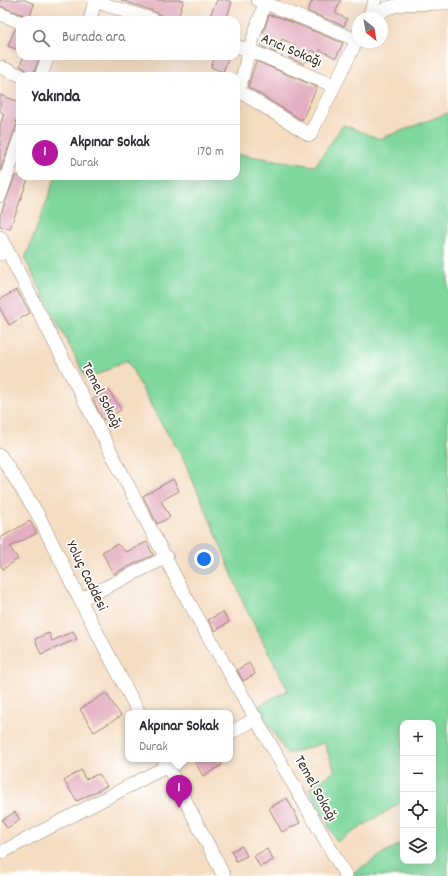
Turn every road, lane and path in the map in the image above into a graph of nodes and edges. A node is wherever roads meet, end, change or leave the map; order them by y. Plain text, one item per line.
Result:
1 (95, 1) edge
2 (263, 1) edge
3 (372, 1) edge
4 (448, 3) edge
5 (369, 12) edge
6 (381, 12) edge
7 (0, 14) edge
8 (91, 16) edge
9 (142, 16) edge
10 (16, 20) edge
11 (352, 37) edge
12 (240, 47) edge
13 (353, 48) edge
14 (249, 50) junction
15 (47, 60) edge
16 (0, 67) edge
17 (42, 72) edge
18 (16, 74) edge
19 (334, 86) junction
20 (240, 87) edge
21 (240, 92) edge
22 (16, 149) edge
23 (0, 196) edge
24 (0, 237) edge
25 (4, 252) edge
26 (0, 455) edge
27 (167, 557) junction
28 (80, 600) junction
29 (137, 710) edge
30 (257, 718) junction
31 (233, 731) edge
32 (166, 763) edge
33 (0, 853) edge
34 (224, 876) edge
35 (346, 876) edge

1 - 8 street
1 - 9 street
2 - 11 street
2 - 14 street
3 - 5 street
4 - 6 street
7 - 10 street
12 - 14 street, Arıcı Sokağı
13 - 19 street
14 - 19 street, Arıcı Sokağı
14 - 20 street
15 - 17 street
16 - 18 street
19 - 21 street
22 - 23 street
24 - 25 street, Temel Sokağı
25 - 27 street, Temel Sokağı
26 - 28 street, Yoluç Caddesi
27 - 28 street
27 - 30 street, Temel Sokağı
28 - 29 street, Yoluç Caddesi
30 - 31 street
30 - 35 street, Temel Sokağı
32 - 33 street
32 - 34 street

